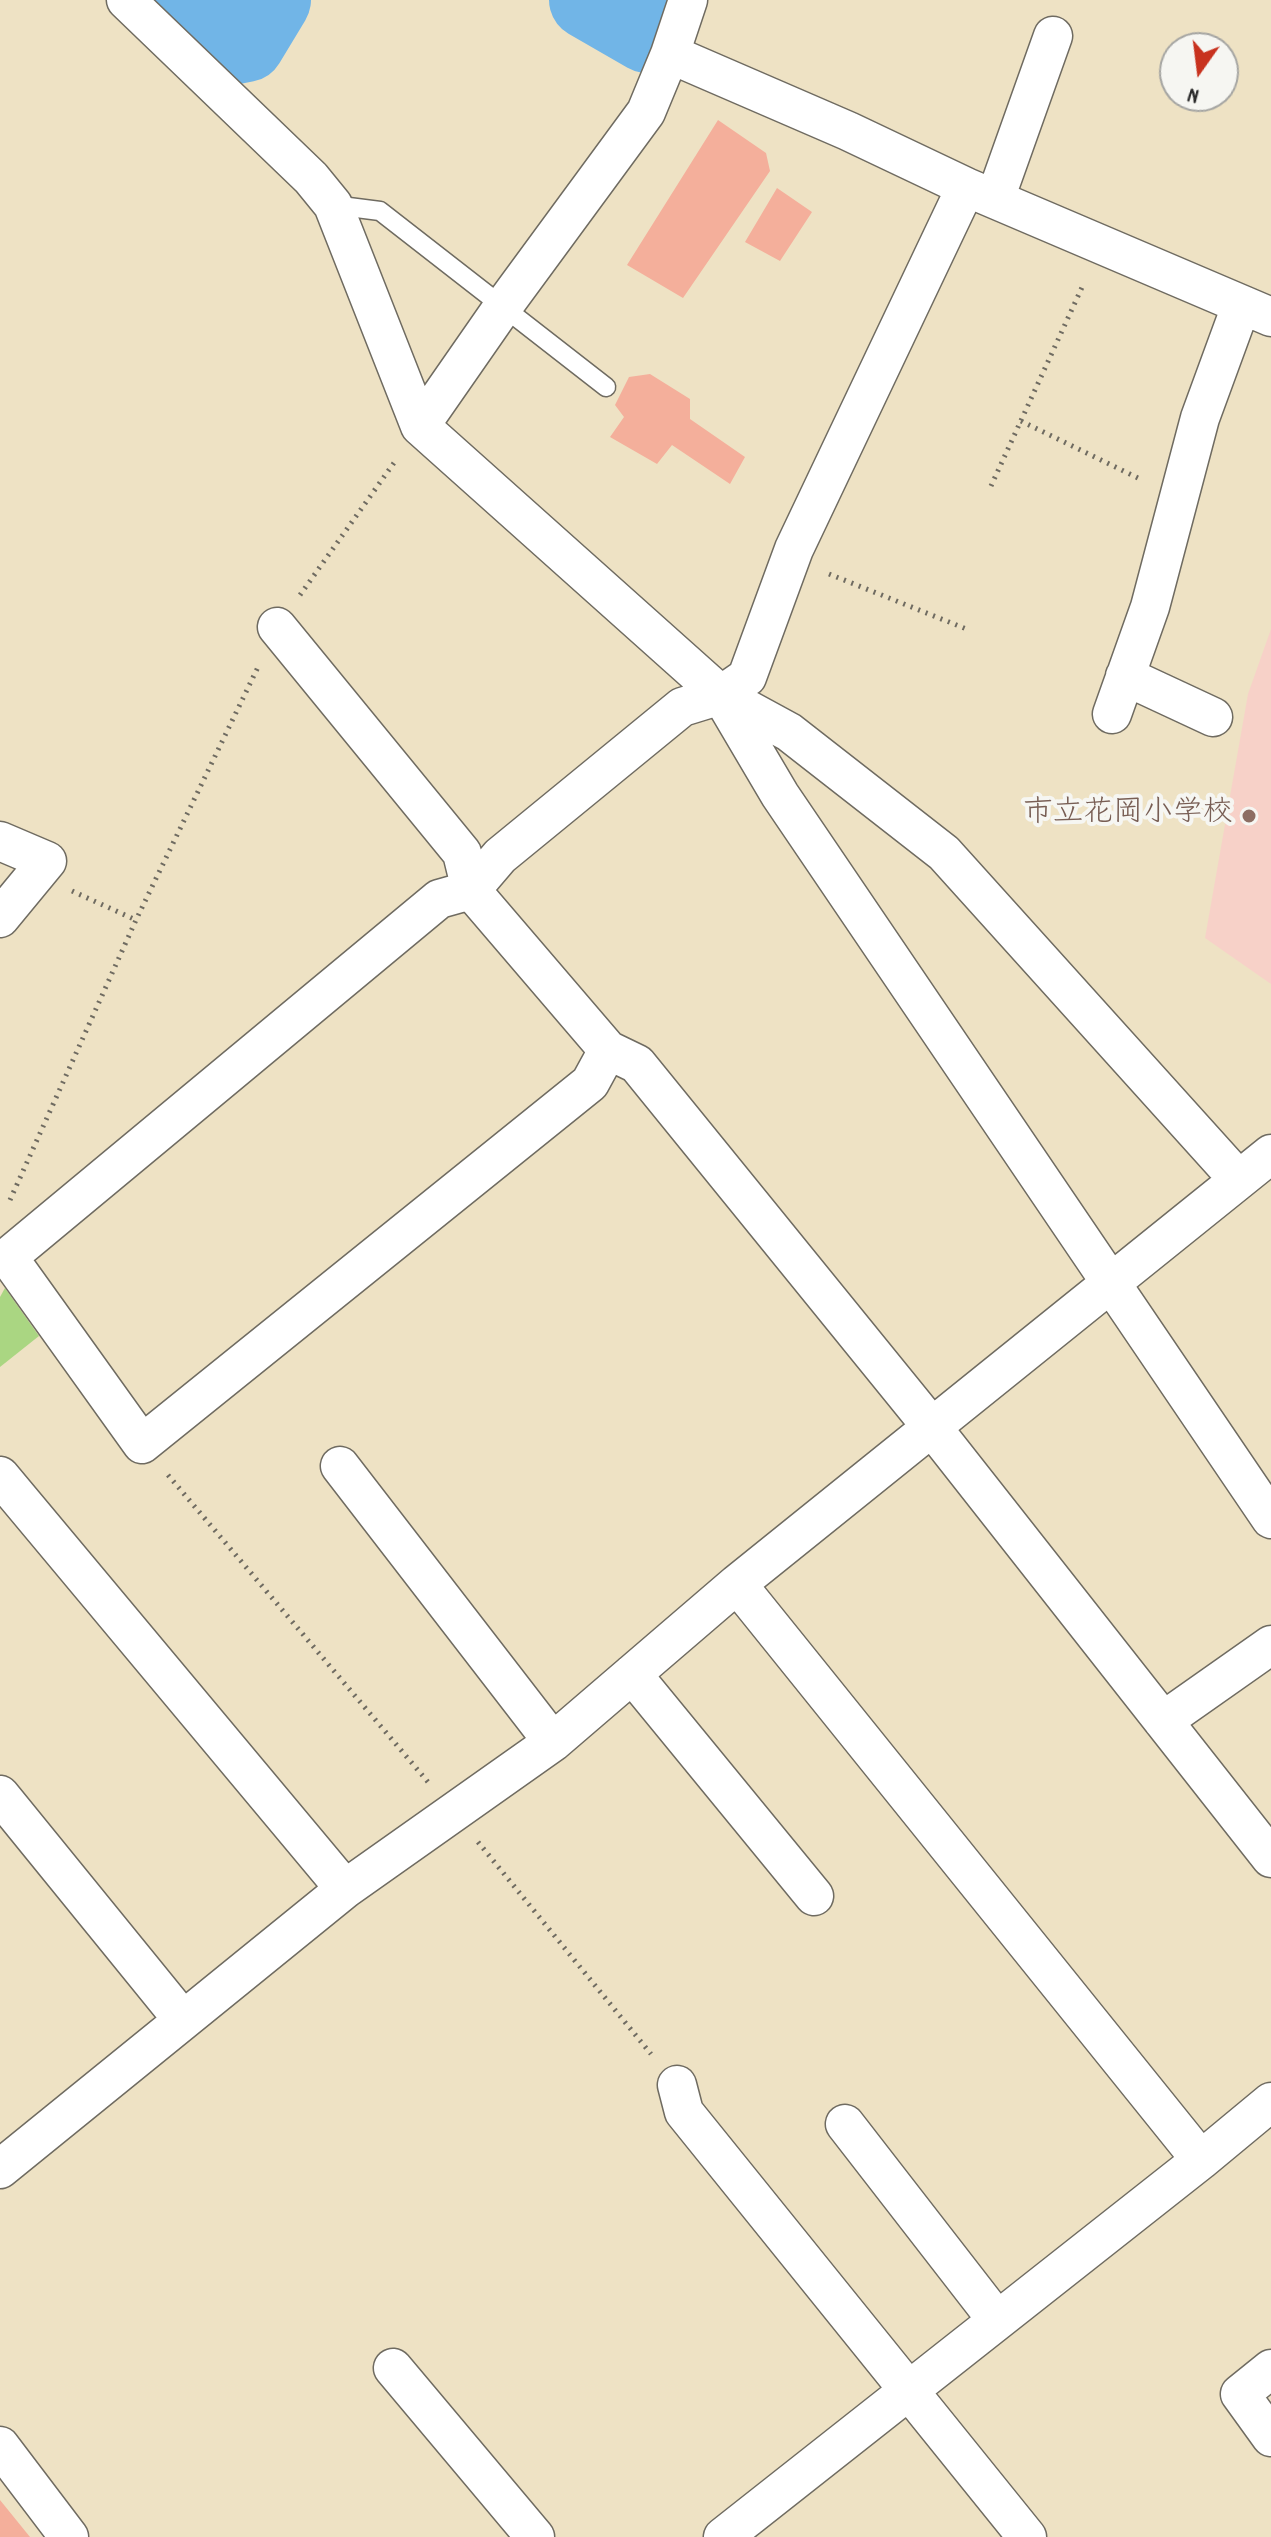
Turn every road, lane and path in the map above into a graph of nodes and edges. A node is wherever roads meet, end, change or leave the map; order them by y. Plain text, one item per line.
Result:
1 (126, 0) edge
2 (688, 0) edge
3 (1053, 36) dead end
4 (670, 54) junction
5 (980, 193) junction
6 (333, 205) junction
7 (1101, 245) junction
8 (502, 308) junction
9 (1256, 311) edge
10 (606, 387) dead end
11 (1021, 421) junction
12 (420, 426) junction
13 (991, 486) dead end
14 (1179, 498) junction
15 (786, 571) junction
16 (277, 627) junction
17 (969, 630) dead end
18 (1125, 676) junction
19 (721, 695) junction
20 (1112, 714) dead end
21 (1213, 717) dead end
22 (0, 841) edge
23 (35, 875) junction
24 (471, 890) junction
25 (0, 918) edge
26 (136, 920) junction
27 (608, 1050) junction
28 (1271, 1154) edge
29 (1238, 1179) junction
30 (6, 1208) dead end
31 (1112, 1284) junction
32 (931, 1426) junction
33 (142, 1444) junction
34 (340, 1466) dead end
35 (0, 1476) edge
36 (1271, 1519) edge
37 (737, 1584) junction
38 (1271, 1645) edge
39 (632, 1674) junction
40 (1163, 1721) junction
41 (553, 1742) junction
42 (0, 1795) edge
43 (454, 1814) junction
44 (1271, 1858) edge
45 (345, 1889) junction
46 (814, 1896) dead end
47 (183, 2020) junction
48 (677, 2085) joint
49 (1271, 2102) edge
50 (845, 2124) dead end
51 (1201, 2160) junction
52 (0, 2169) edge
53 (997, 2320) junction
54 (393, 2368) dead end
55 (1271, 2369) edge
56 (911, 2390) junction
57 (1271, 2437) edge
58 (0, 2446) edge
59 (69, 2537) edge
60 (535, 2537) edge
61 (723, 2537) edge
62 (1027, 2537) edge

1 - 6 street
2 - 4 street
3 - 5 street
4 - 5 street
4 - 8 street
5 - 7 street
5 - 15 street
6 - 8 lane
6 - 12 street
7 - 9 street
7 - 11 path
8 - 10 lane
8 - 12 street
9 - 14 street
11 - 13 path
11 - 14 path
12 - 16 path
12 - 19 street
14 - 18 street
15 - 17 path
15 - 19 street
16 - 24 street
16 - 26 path
18 - 20 street
18 - 21 street
19 - 24 street
19 - 29 street
19 - 31 street
22 - 23 street
23 - 25 street
23 - 26 path
24 - 27 street
24 - 33 street
26 - 30 path
27 - 32 street
27 - 33 street
28 - 29 street
29 - 31 street
31 - 32 street
31 - 36 street
32 - 37 street
32 - 40 street
33 - 43 path
34 - 41 street
35 - 45 street
37 - 39 street
37 - 51 street
38 - 40 street
39 - 41 street
39 - 46 street
40 - 44 street
41 - 43 street
42 - 47 street
43 - 45 street
43 - 48 path
45 - 47 street
47 - 52 street
48 - 56 street
49 - 51 street
50 - 53 street
51 - 53 street
53 - 56 street
54 - 60 street
55 - 57 street
56 - 61 street
56 - 62 street
58 - 59 street

